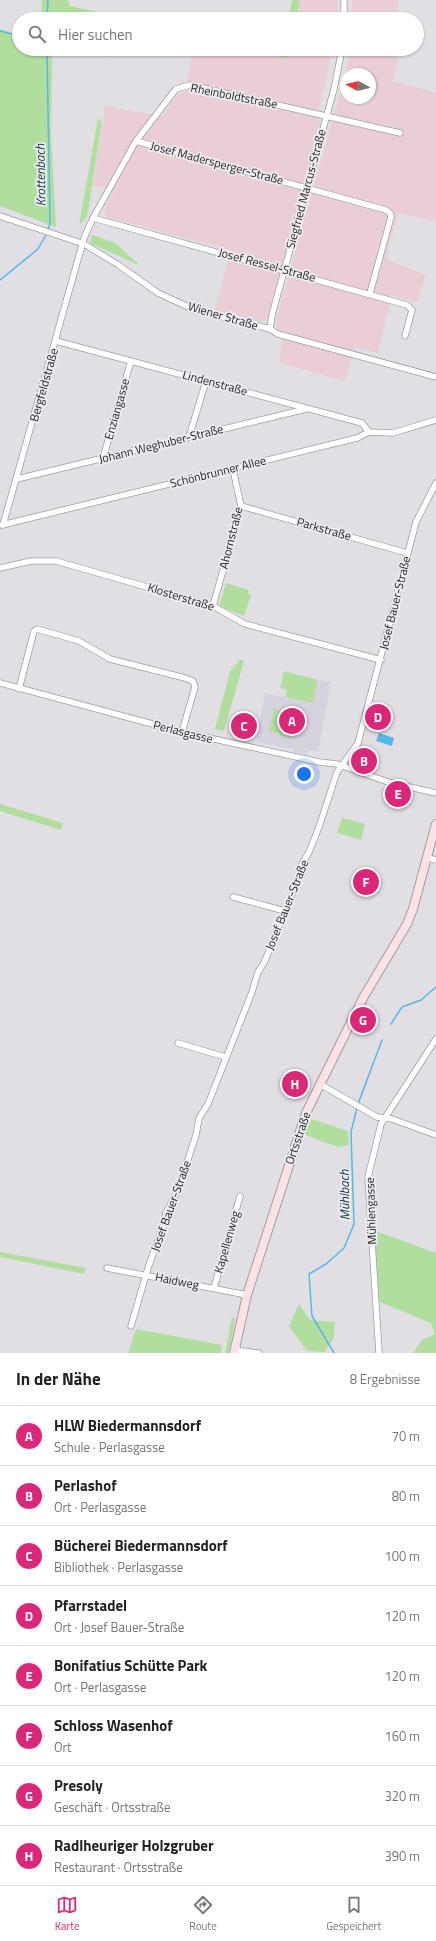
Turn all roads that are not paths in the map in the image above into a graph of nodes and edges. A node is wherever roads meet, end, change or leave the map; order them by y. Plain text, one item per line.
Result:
1 (344, 0) edge
2 (344, 12) edge
3 (340, 56) edge
4 (326, 115) junction
5 (400, 133) dead end
6 (136, 141) junction
7 (307, 187) junction
8 (0, 216) edge
9 (92, 218) junction
10 (84, 244) junction
11 (285, 270) junction
12 (370, 293) junction
13 (270, 329) junction
14 (405, 336) dead end
15 (56, 341) junction
16 (132, 361) junction
17 (436, 377) edge
18 (206, 381) junction
19 (306, 408) junction
20 (436, 420) edge
21 (369, 432) junction
22 (189, 437) junction
23 (103, 458) junction
24 (233, 469) junction
25 (17, 479) junction
26 (436, 483) edge
27 (241, 506) junction
28 (2, 525) edge
29 (407, 553) junction
30 (0, 568) edge
31 (213, 606) junction
32 (381, 660) junction
33 (0, 683) edge
34 (19, 689) junction
35 (182, 732) junction
36 (341, 766) junction
37 (436, 793) edge
38 (436, 824) edge
39 (426, 857) junction
40 (436, 860) edge
41 (233, 897) dead end
42 (285, 911) junction
43 (436, 1039) edge
44 (178, 1043) dead end
45 (225, 1057) junction
46 (320, 1084) junction
47 (385, 1118) junction
48 (436, 1135) edge
49 (240, 1196) dead end
50 (107, 1268) dead end
51 (147, 1275) junction
52 (214, 1288) junction
53 (247, 1295) junction
54 (131, 1326) dead end
55 (234, 1351) edge
56 (259, 1353) edge
57 (379, 1353) edge

1 - 2 street
3 - 4 street, Siegfried Marcus-Straße
4 - 5 street, Rheinboldtstraße
4 - 6 street, Rheinboldtstraße
4 - 7 street, Siegfried Marcus-Straße
6 - 7 street, Josef Madersperger-Straße
6 - 9 street, Rheinboldtstraße
7 - 11 street, Siegfried Marcus-Straße
7 - 12 street, Josef Madersperger-Straße
8 - 10 street, Wiener Straße
9 - 10 street, Rheinboldtstraße
9 - 11 street, Josef Ressel-Straße
10 - 13 street, Wiener Straße
10 - 15 street, Bergfeldstraße
11 - 12 street, Josef Ressel-Straße
11 - 13 street, Siegfried Marcus-Straße
12 - 14 street, Josef Ressel-Straße
13 - 17 street, Wiener Straße
15 - 16 street, Lindenstraße
15 - 25 street, Bergfeldstraße
16 - 18 street, Lindenstraße
16 - 23 street, Enziangasse
18 - 19 street, Lindenstraße
18 - 22 street
19 - 21 street, Lindenstraße
19 - 22 street, Johann Weghuber-Straße
20 - 21 street, Schönbrunner Allee
21 - 24 street, Schönbrunner Allee
22 - 23 street, Johann Weghuber-Straße
23 - 25 street, Johann Weghuber-Straße
24 - 27 street, Ahornstraße
24 - 28 street, Schönbrunner Allee
25 - 28 street, Bergfeldstraße
26 - 29 street, Josef Bauer-Straße
27 - 29 street, Parkstraße
27 - 31 street, Ahornstraße
29 - 32 street, Josef Bauer-Straße
30 - 31 street, Klosterstraße
31 - 32 street, Klosterstraße
32 - 36 street, Josef Bauer-Straße
33 - 34 street, Perlasgasse
34 - 35 street, Perlasgasse
34 - 35 street
35 - 36 street, Perlasgasse
36 - 37 street, Perlasgasse
36 - 42 street, Josef Bauer-Straße
38 - 39 street, Ortsstraße
39 - 40 street
39 - 46 street, Ortsstraße
41 - 42 street
42 - 45 street, Josef Bauer-Straße
43 - 47 street, Mühlengasse
44 - 45 street
45 - 51 street, Josef Bauer-Straße
46 - 47 street
46 - 53 street, Ortsstraße
47 - 48 street
47 - 57 street, Mühlengasse
49 - 52 street, Kapellenweg
50 - 51 street, Haidweg
51 - 52 street, Haidweg
51 - 54 street, Josef Bauer-Straße
52 - 53 street, Haidweg
53 - 55 street, Ortsstraße
55 - 56 street

